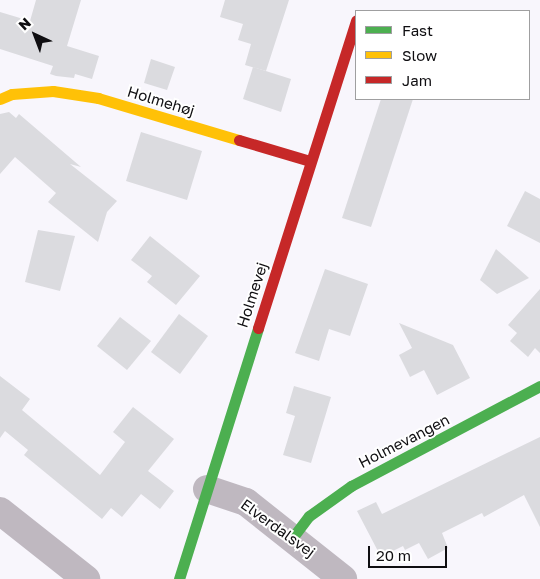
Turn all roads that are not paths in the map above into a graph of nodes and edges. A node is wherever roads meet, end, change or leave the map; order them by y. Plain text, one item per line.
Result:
1 (355, 23) edge
2 (0, 98) edge
3 (310, 161) junction
4 (540, 386) edge
5 (207, 489) junction
6 (0, 511) edge
7 (292, 537) junction
8 (86, 579) edge
9 (179, 579) edge
10 (343, 579) edge

1 - 3 street, Holmevej
2 - 3 street, Holmehøj
3 - 5 street, Holmevej
4 - 7 street, Holmevangen
5 - 7 street, Elverdalsvej
5 - 9 street, Holmevej
6 - 8 street
7 - 10 street, Elverdalsvej

